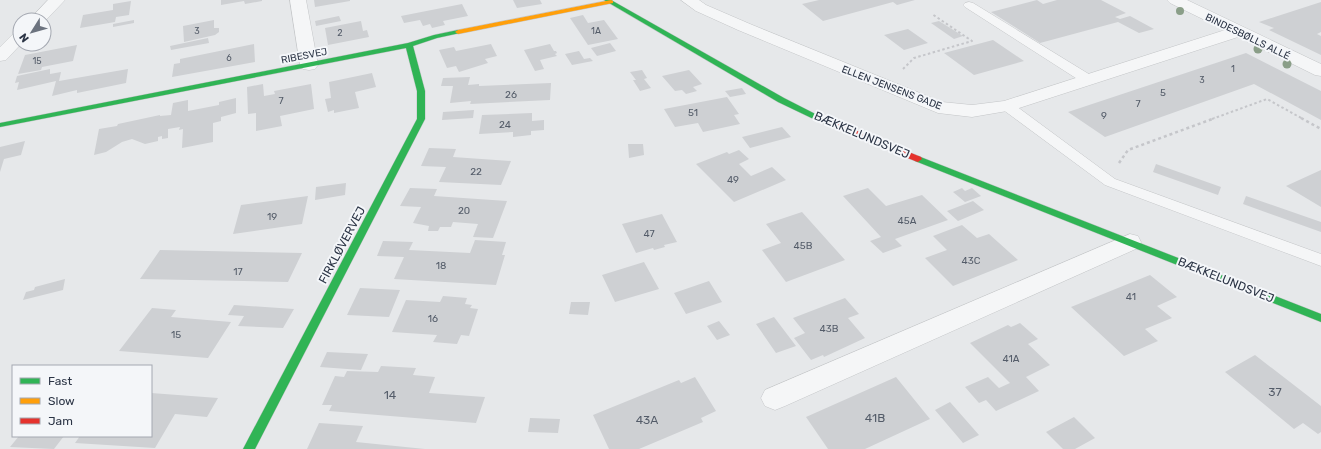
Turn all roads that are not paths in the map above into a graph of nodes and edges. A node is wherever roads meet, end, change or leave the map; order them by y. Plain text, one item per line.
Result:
1 (61, 0) edge
2 (298, 0) edge
3 (689, 0) edge
4 (1175, 0) edge
5 (609, 1) edge
6 (969, 5) dead end
7 (47, 12) edge
8 (1240, 31) junction
9 (12, 44) edge
10 (409, 45) junction
11 (0, 56) edge
12 (309, 65) junction
13 (1321, 71) edge
14 (1087, 79) junction
15 (1007, 106) junction
16 (0, 125) edge
17 (1130, 242) junction
18 (1321, 260) edge
19 (1321, 318) edge
20 (775, 398) dead end
21 (249, 449) edge

1 - 7 street
2 - 12 street
3 - 15 street, ELLEN JENSENS GADE
4 - 8 street, BINDESBØLLS ALLÉ
5 - 10 street, RIBESVEJ
5 - 17 street, BÆKKELUNDSVEJ
6 - 14 lane
8 - 13 street, BINDESBØLLS ALLÉ
8 - 14 street, ELLEN JENSENS GADE
9 - 11 street
10 - 12 street, RIBESVEJ
10 - 21 street, FIRKLØVERVEJ
12 - 16 street, RIBESVEJ
14 - 15 street, ELLEN JENSENS GADE
15 - 18 lane
17 - 19 street, BÆKKELUNDSVEJ
17 - 20 street

